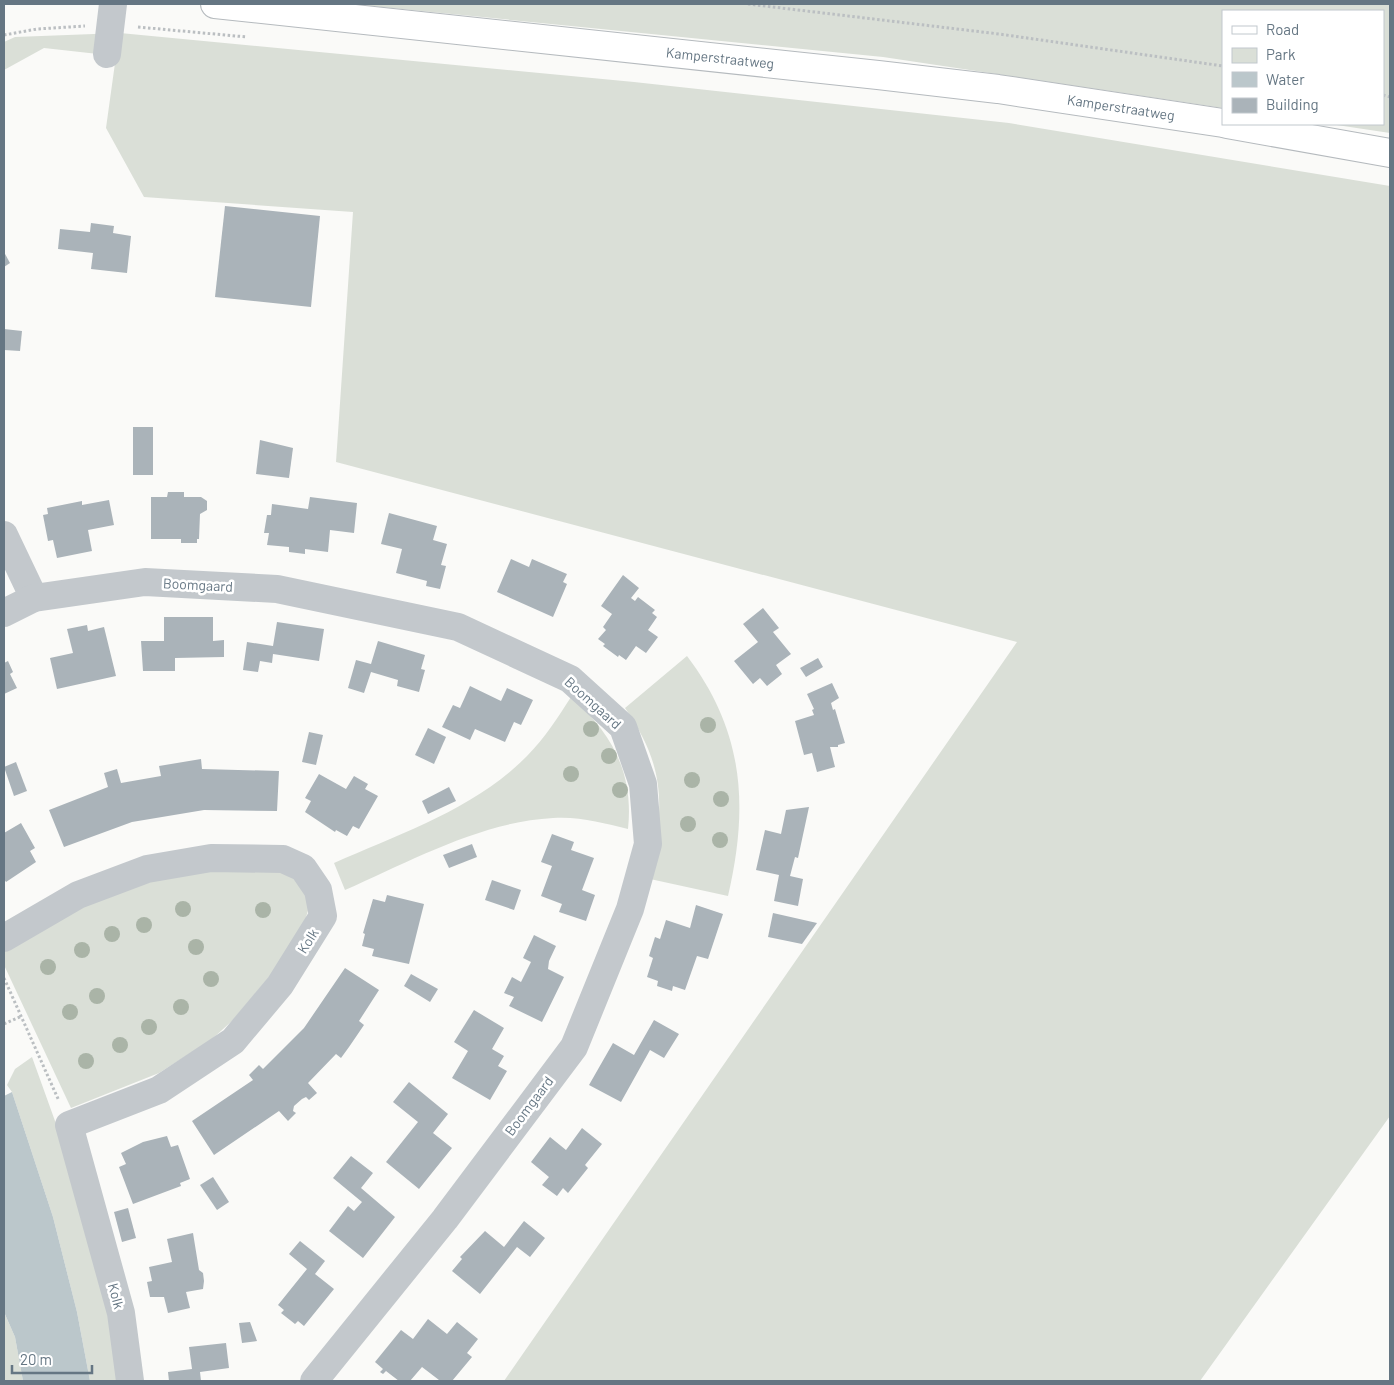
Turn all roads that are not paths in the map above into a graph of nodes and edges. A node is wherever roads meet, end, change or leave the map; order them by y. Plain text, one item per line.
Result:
1 (215, 4) edge
2 (111, 14) edge
3 (106, 54) dead end
4 (1222, 123) edge
5 (1233, 125) edge
6 (1390, 153) edge
7 (4, 535) edge
8 (34, 598) junction
9 (4, 612) edge
10 (4, 938) edge
11 (130, 1381) edge
12 (314, 1381) edge

1 - 4 main road, Kamperstraatweg
2 - 3 street
5 - 6 main road
7 - 8 street
8 - 9 street, Boomgaard
8 - 12 street, Boomgaard
10 - 11 street, Kolk

